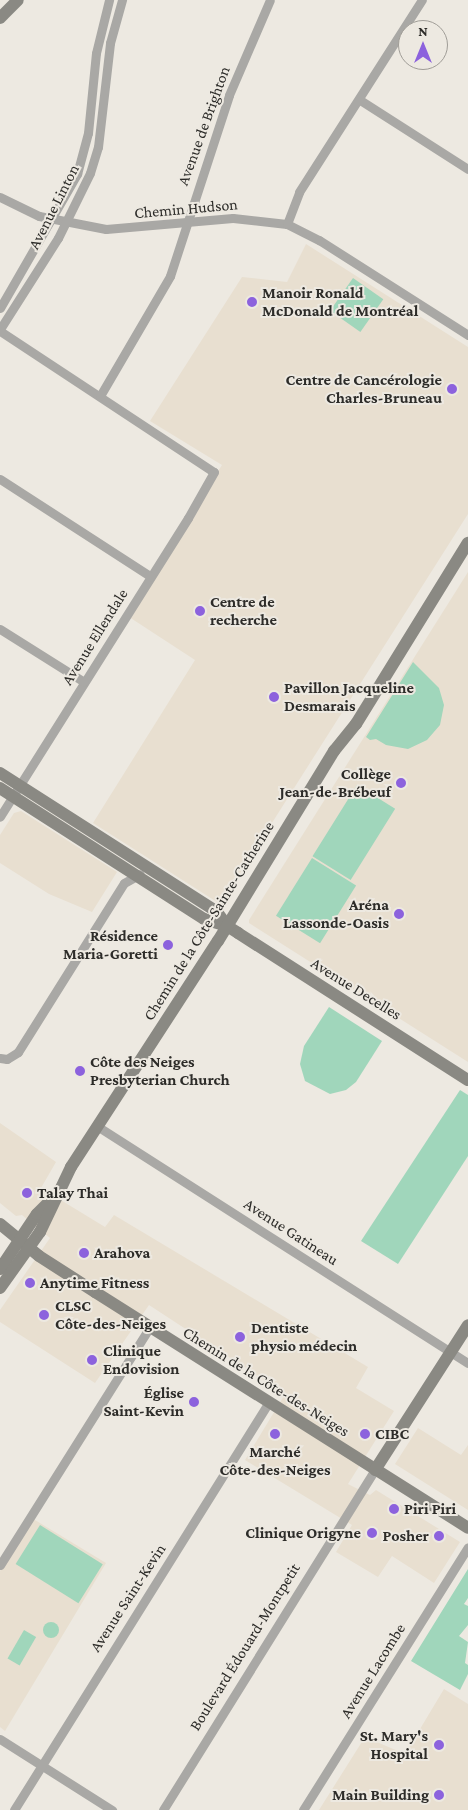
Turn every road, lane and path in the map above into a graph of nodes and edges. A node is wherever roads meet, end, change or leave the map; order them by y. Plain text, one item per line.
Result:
1 (18, 0) edge
2 (109, 0) edge
3 (121, 0) edge
4 (270, 0) edge
5 (422, 0) edge
6 (0, 18) edge
7 (360, 100) junction
8 (468, 169) edge
9 (0, 197) edge
10 (53, 220) junction
11 (66, 222) junction
12 (187, 223) junction
13 (286, 224) junction
14 (0, 308) edge
15 (0, 330) edge
16 (468, 335) edge
17 (100, 396) junction
18 (0, 479) edge
19 (468, 543) edge
20 (150, 576) junction
21 (0, 628) edge
22 (84, 682) junction
23 (0, 773) edge
24 (0, 788) edge
25 (16, 791) junction
26 (0, 817) edge
27 (142, 871) junction
28 (227, 926) junction
29 (0, 1058) edge
30 (468, 1080) edge
31 (97, 1126) junction
32 (0, 1224) edge
33 (24, 1244) junction
34 (0, 1269) edge
35 (0, 1288) edge
36 (468, 1325) edge
37 (150, 1327) junction
38 (450, 1352) junction
39 (468, 1363) edge
40 (268, 1403) junction
41 (375, 1470) junction
42 (468, 1528) edge
43 (468, 1547) edge
44 (0, 1565) edge
45 (0, 1739) edge
46 (42, 1766) junction
47 (14, 1810) edge
48 (112, 1810) edge
49 (163, 1810) edge
50 (304, 1810) edge

1 - 6 main road
2 - 10 street, Avenue Linton
3 - 11 street, Avenue Linton
4 - 12 street, Avenue de Brighton
5 - 7 street
7 - 8 street
7 - 13 street
9 - 10 street, Chemin Hudson
10 - 11 street, Chemin Hudson
10 - 14 street, Avenue Linton
11 - 12 street, Chemin Hudson
11 - 15 street, Avenue Linton
12 - 13 street, Chemin Hudson
12 - 17 street, Avenue de Brighton
13 - 16 street, Chemin Hudson
15 - 17 street
17 - 20 street, Avenue Ellendale
18 - 20 street
19 - 28 main road, Chemin de la Côte-Sainte-Catherine
20 - 22 street, Avenue Ellendale
21 - 22 street
22 - 25 street, Avenue Ellendale
23 - 25 main road, Avenue Decelles
24 - 25 main road, Avenue Decelles
25 - 26 street, Avenue Ellendale
25 - 27 main road, Avenue Decelles
27 - 28 main road, Avenue Decelles
27 - 29 street
28 - 30 main road, Avenue Decelles
28 - 31 main road, Chemin de la Côte-Sainte-Catherine
31 - 33 main road, Chemin de la Côte-Sainte-Catherine
31 - 38 street, Avenue Gatineau
32 - 33 main road, Chemin de la Côte-des-Neiges
33 - 34 main road, Chemin de la Côte-Sainte-Catherine
33 - 35 main road, Chemin de la Côte-Sainte-Catherine
33 - 37 main road, Chemin de la Côte-des-Neiges
36 - 38 main road, Boulevard Édouard-Montpetit
37 - 40 main road, Chemin de la Côte-des-Neiges
37 - 44 street
38 - 39 street, Avenue Gatineau
38 - 41 main road, Boulevard Édouard-Montpetit
40 - 41 main road, Chemin de la Côte-des-Neiges
40 - 46 street, Avenue Saint-Kevin
41 - 42 main road, Chemin de la Côte-des-Neiges
41 - 49 street, Boulevard Édouard-Montpetit
43 - 50 street, Avenue Lacombe
45 - 46 street
46 - 47 street, Avenue Saint-Kevin
46 - 48 street

